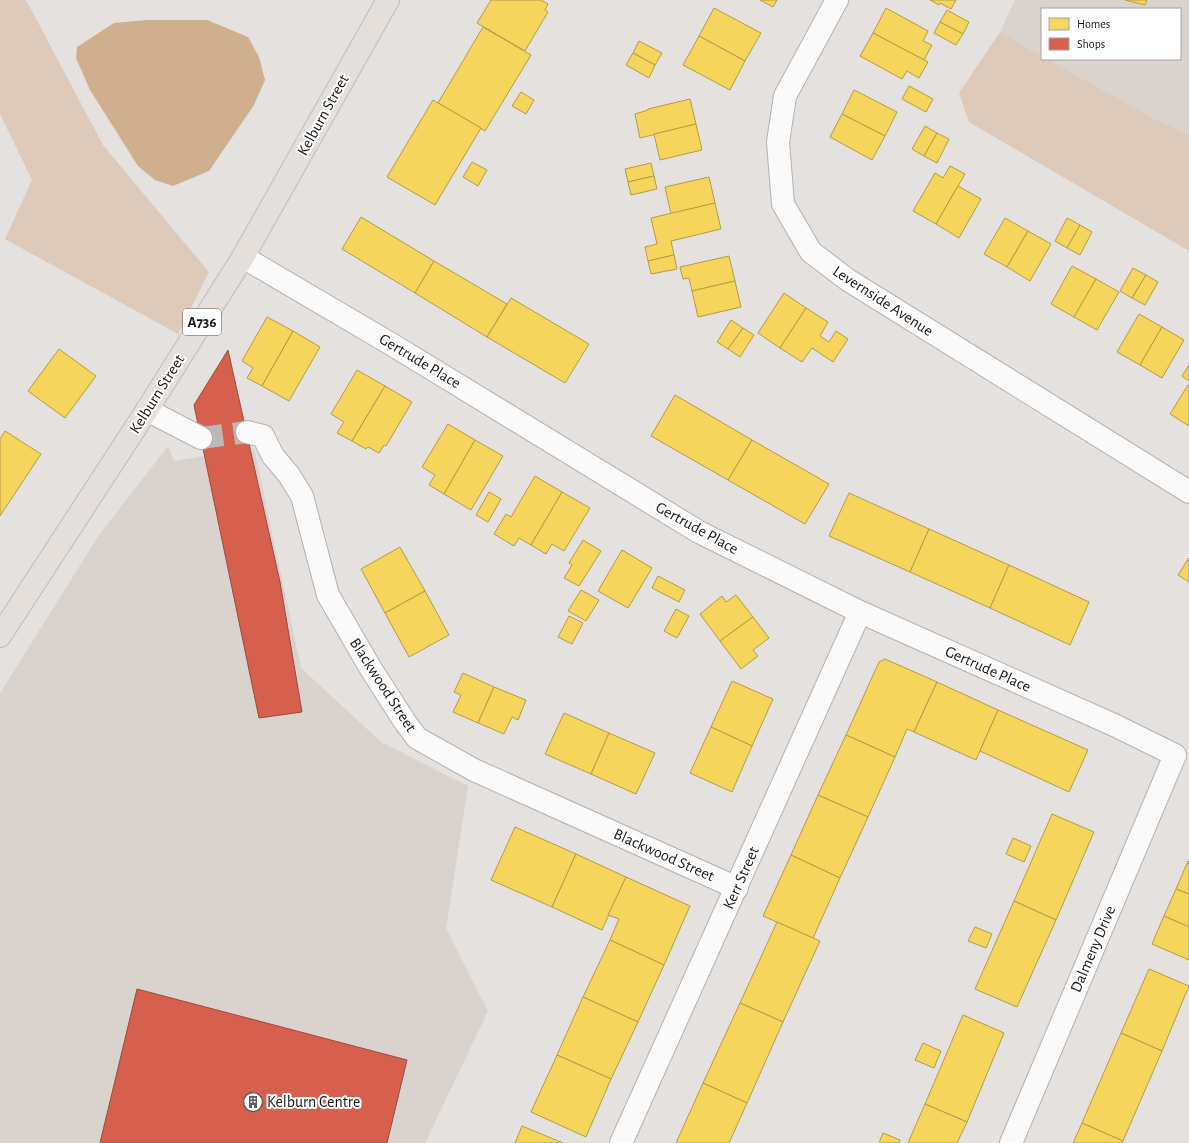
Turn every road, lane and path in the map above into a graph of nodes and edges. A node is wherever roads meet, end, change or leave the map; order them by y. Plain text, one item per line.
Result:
1 (388, 0) edge
2 (837, 0) edge
3 (243, 257) junction
4 (147, 410) junction
5 (247, 432) tunnel mouth
6 (201, 438) tunnel mouth
7 (1189, 492) edge
8 (860, 612) junction
9 (0, 636) edge
10 (1175, 755) joint
11 (737, 888) junction
12 (621, 1143) edge
13 (1011, 1143) edge

1 - 3 main road, Kelburn Street / A736
2 - 7 street, Levernside Avenue
3 - 4 main road, Kelburn Street / A736
3 - 8 street, Gertrude Place
4 - 6 street
4 - 9 main road, Kelburn Street / A736
5 - 11 street, Blackwood Street
8 - 10 street, Gertrude Place
8 - 11 street, Kerr Street
10 - 13 street, Dalmeny Drive
11 - 12 street, Kerr Street

